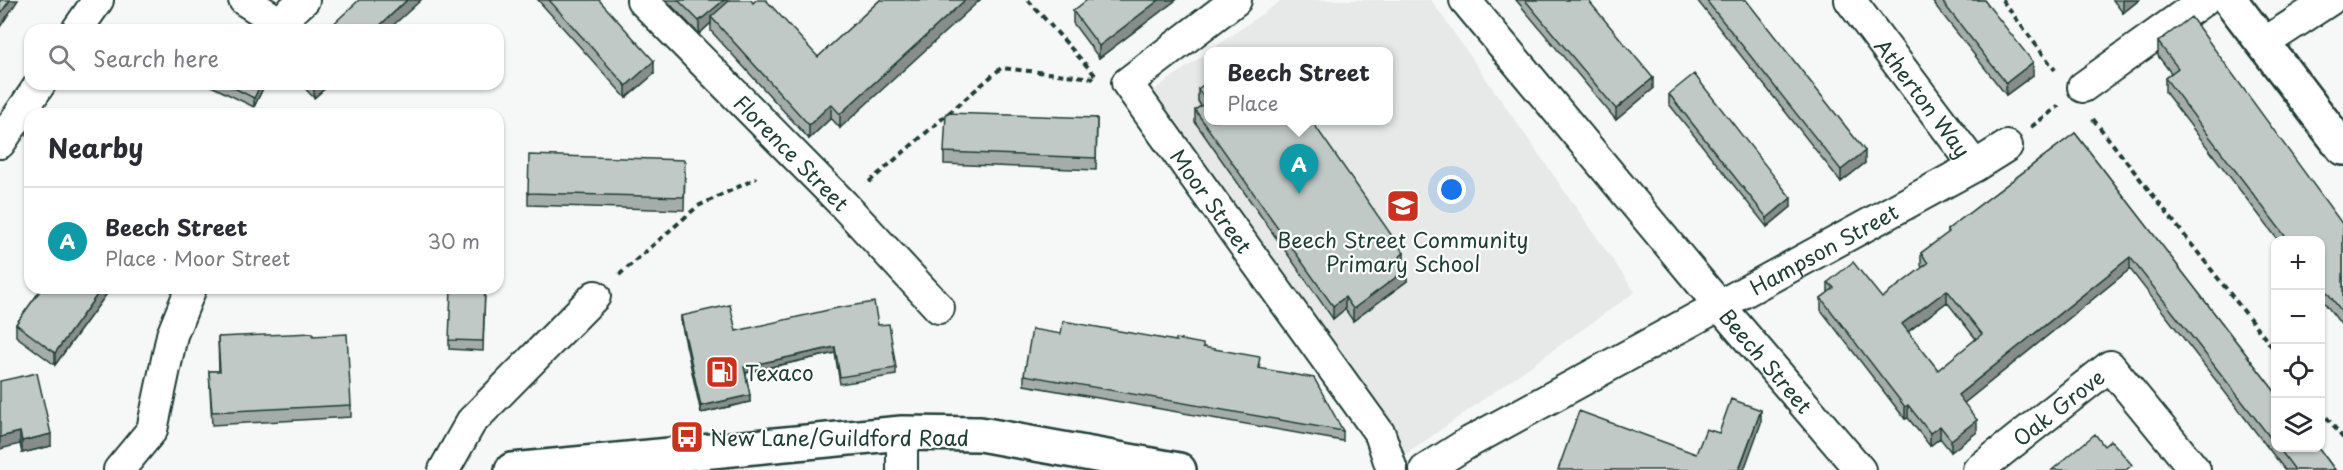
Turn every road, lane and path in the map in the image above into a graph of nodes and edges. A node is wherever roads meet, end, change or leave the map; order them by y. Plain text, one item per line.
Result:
1 (98, 0) edge
2 (244, 0) edge
3 (304, 0) edge
4 (642, 0) edge
5 (1028, 0) edge
6 (1236, 0) edge
7 (1465, 0) edge
8 (1850, 0) edge
9 (2002, 0) edge
10 (2204, 0) edge
11 (2230, 0) edge
12 (2330, 0) edge
13 (81, 24) edge
14 (2264, 43) junction
15 (36, 90) edge
16 (2078, 91) junction
17 (0, 143) edge
18 (2007, 146) joint
19 (2343, 148) edge
20 (1975, 166) junction
21 (757, 178) dead end
22 (843, 204) junction
23 (189, 294) edge
24 (596, 296) joint
25 (1720, 306) junction
26 (939, 308) dead end
27 (2271, 345) edge
28 (2325, 416) edge
29 (902, 433) junction
30 (2343, 438) edge
31 (118, 470) edge
32 (444, 470) edge
33 (512, 470) edge
34 (902, 470) edge
35 (1179, 470) edge
36 (1392, 470) edge
37 (1425, 470) edge
38 (1860, 470) edge
39 (1978, 470) edge
40 (2195, 470) edge

1 - 13 street
2 - 3 street
4 - 22 street, Florence Street
5 - 22 path
6 - 36 street, Moor Street
7 - 25 street, Beech Street
8 - 20 street, Atherton Way
9 - 16 path
10 - 16 street
11 - 14 street
12 - 14 street
14 - 19 street
15 - 17 street
16 - 18 path
16 - 27 path
18 - 20 street, Hampson Street
20 - 25 street, Hampson Street
21 - 24 path
22 - 26 street, Florence Street
23 - 31 street
24 - 32 street
25 - 37 street, Hampson Street
25 - 38 street, Beech Street
28 - 30 path
29 - 33 street
29 - 34 street
29 - 35 street
39 - 40 street, Oak Grove

